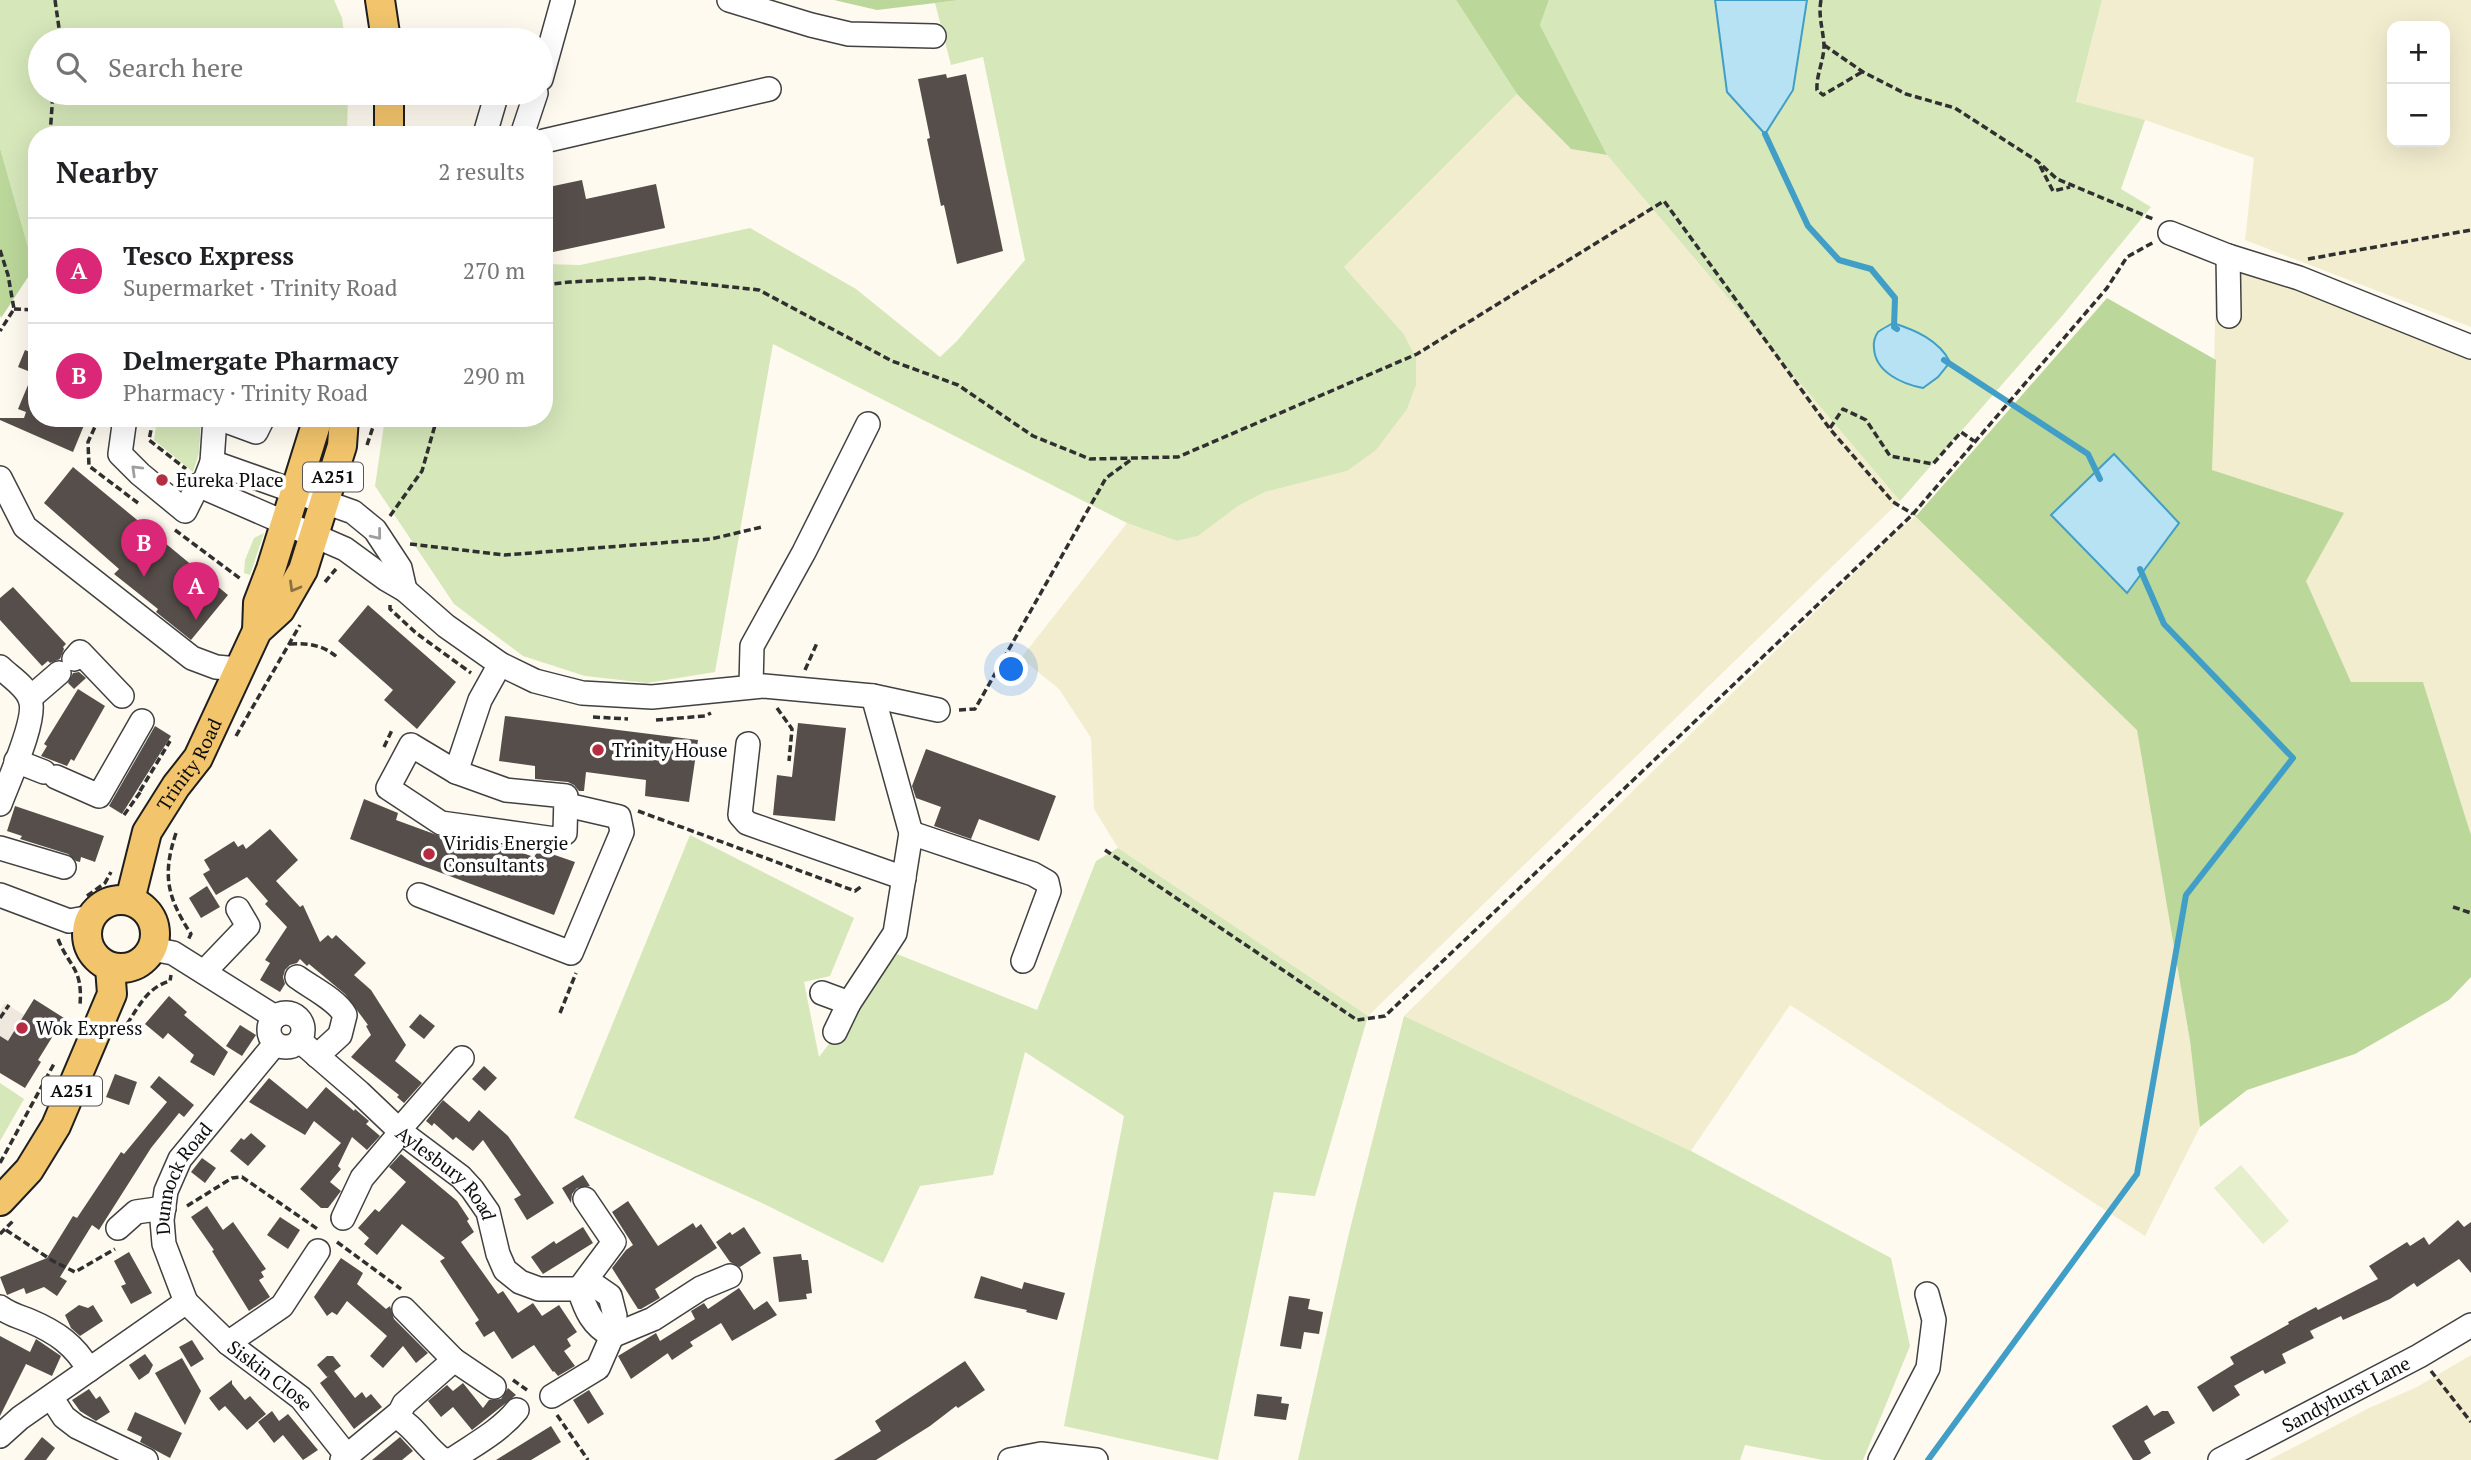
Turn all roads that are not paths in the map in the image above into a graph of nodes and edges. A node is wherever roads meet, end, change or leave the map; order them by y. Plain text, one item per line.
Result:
1 (380, 0) edge
2 (563, 0) edge
3 (729, 0) edge
4 (384, 28) edge
5 (553, 29) edge
6 (934, 36) dead end
7 (769, 89) dead end
8 (388, 105) edge
9 (493, 105) edge
10 (532, 105) edge
11 (389, 126) edge
12 (487, 126) edge
13 (525, 126) edge
14 (553, 139) edge
15 (2170, 233) road end
16 (2228, 256) junction
17 (2229, 316) dead end
18 (2471, 347) edge
19 (868, 424) dead end
20 (124, 427) edge
21 (214, 427) edge
22 (242, 427) edge
23 (258, 427) edge
24 (315, 427) edge
25 (343, 427) edge
26 (204, 476) junction
27 (0, 478) edge
28 (294, 490) junction
29 (325, 501) junction
30 (285, 523) junction
31 (314, 534) junction
32 (405, 590) junction
33 (257, 631) junction
34 (500, 664) junction
35 (0, 667) edge
36 (238, 669) junction
37 (761, 686) junction
38 (122, 696) dead end
39 (873, 696) junction
40 (30, 698) junction
41 (938, 710) road end
42 (142, 721) dead end
43 (748, 744) dead end
44 (16, 761) junction
45 (456, 772) junction
46 (0, 804) edge
47 (567, 805) junction
48 (911, 833) junction
49 (0, 848) edge
50 (64, 867) dead end
51 (904, 878) junction
52 (0, 895) edge
53 (419, 895) dead end
54 (130, 900) junction
55 (238, 909) dead end
56 (80, 919) junction
57 (165, 952) junction
58 (1023, 961) dead end
59 (110, 967) junction
60 (204, 972) junction
61 (298, 977) dead end
62 (822, 993) dead end
63 (849, 1003) junction
64 (275, 1017) junction
65 (835, 1032) dead end
66 (300, 1041) junction
67 (275, 1044) junction
68 (317, 1056) junction
69 (462, 1058) dead end
70 (400, 1131) junction
71 (585, 1199) dead end
72 (0, 1201) edge
73 (164, 1208) junction
74 (343, 1218) dead end
75 (118, 1228) dead end
76 (318, 1251) dead end
77 (730, 1276) dead end
78 (579, 1289) junction
79 (1927, 1294) dead end
80 (186, 1302) junction
81 (0, 1307) edge
82 (404, 1309) dead end
83 (2471, 1325) edge
84 (612, 1336) junction
85 (228, 1343) junction
86 (454, 1360) junction
87 (89, 1370) junction
88 (494, 1387) dead end
89 (552, 1396) dead end
90 (51, 1397) junction
91 (517, 1410) dead end
92 (396, 1416) junction
93 (0, 1436) edge
94 (344, 1458) edge
95 (443, 1459) edge
96 (146, 1460) edge
97 (1010, 1460) edge
98 (1096, 1460) edge
99 (1880, 1460) edge
100 (2220, 1460) edge

1 - 4 main road
2 - 5 street
3 - 6 street
7 - 14 street
8 - 11 main road
9 - 12 street
10 - 13 street
15 - 16 street
16 - 17 street
16 - 18 street
19 - 37 street
26 -> 20 street
21 - 26 street
22 - 23 street
24 - 28 main road, Trinity Road / A251
25 - 29 main road, Trinity Road / A251
26 - 28 street
26 - 30 street
27 - 36 street
28 - 29 street
28 - 30 main road, Trinity Road / A251
29 - 31 main road, Trinity Road / A251
29 -> 32 street
30 - 31 street
30 - 33 main road, Trinity Road / A251
31 - 32 street
31 -> 33 main road, Trinity Road / A251
32 - 34 street
33 - 36 main road, Trinity Road / A251
34 - 37 street
34 - 45 street
35 - 40 street
36 - 54 main road, Trinity Road / A251
37 - 39 street
38 - 40 street
39 - 41 street
39 - 48 street
40 - 44 street
42 - 44 street
43 - 51 street
44 - 46 street
45 - 47 street
45 - 47 street
47 - 53 street
48 - 51 street
48 - 58 street
49 - 50 street
51 - 63 street
52 - 56 street
54 - 56 main road
54 - 57 main road
55 - 60 street
56 - 59 main road
57 - 59 main road
57 - 60 street, Aylesbury Road
59 - 72 main road, A251
60 - 64 street, Aylesbury Road
61 - 68 street
62 - 63 street
63 - 65 street
64 - 66 street, Aylesbury Road
64 - 67 street
66 - 67 street
66 - 68 street, Aylesbury Road
67 - 73 street, Dunnock Road
68 - 70 street, Aylesbury Road
69 - 70 street
70 - 74 street
70 - 78 street, Aylesbury Road
71 - 78 street
73 - 75 street
73 - 80 street, Dunnock Road
76 - 85 street
77 - 84 street
78 - 84 street
79 - 99 street
80 - 85 street, Siskin Close
80 - 87 street
81 - 87 street
82 - 86 street
83 - 100 street, Sandyhurst Lane
84 - 89 street
85 - 94 street, Siskin Close
86 - 88 street
86 - 92 street, Siskin Close
87 - 90 street
90 - 93 street
90 - 96 street
91 - 95 street
92 - 94 street, Siskin Close
92 - 95 street
97 - 98 street

